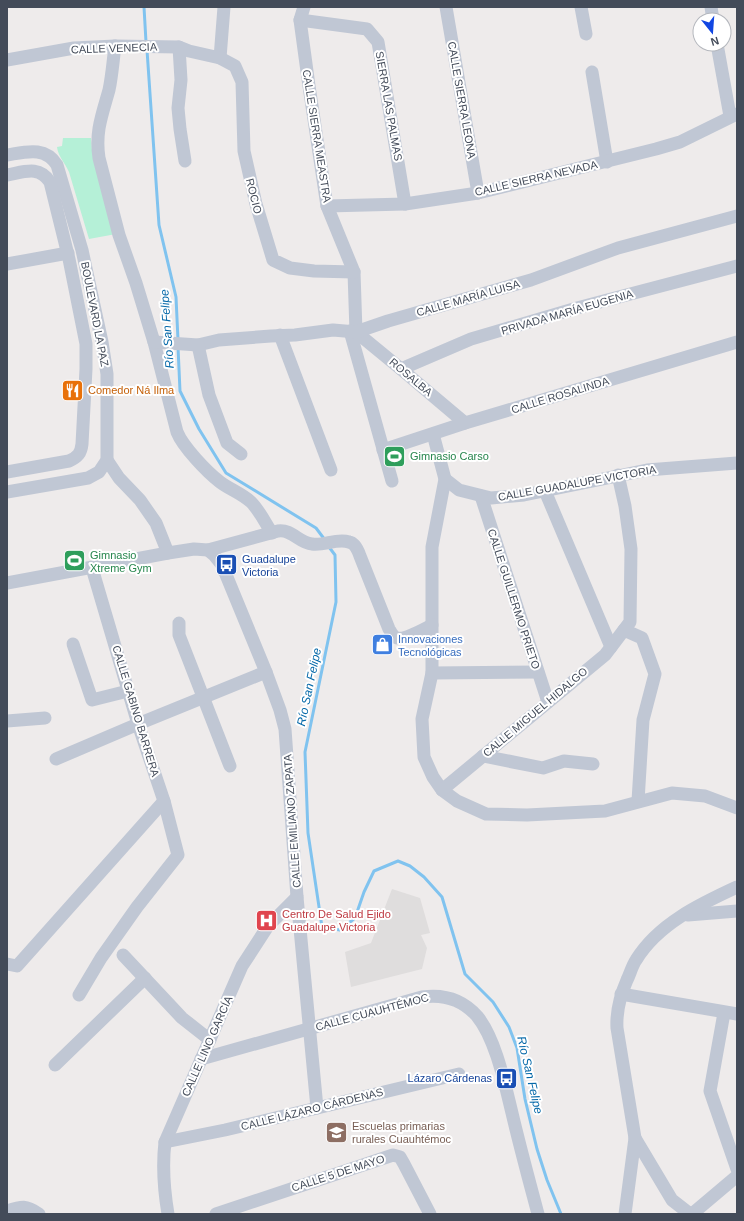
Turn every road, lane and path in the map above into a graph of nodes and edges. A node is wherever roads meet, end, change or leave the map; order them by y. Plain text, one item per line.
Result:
1 (224, 7) edge
2 (304, 7) edge
3 (446, 7) edge
4 (581, 7) edge
5 (300, 20) junction
6 (586, 34) dead end
7 (115, 46) junction
8 (179, 47) junction
9 (719, 52) edge
10 (220, 58) junction
11 (7, 60) edge
12 (592, 72) dead end
13 (734, 115) edge
14 (7, 155) edge
15 (185, 161) dead end
16 (607, 162) junction
17 (7, 175) edge
18 (478, 193) junction
19 (406, 204) junction
20 (327, 206) junction
21 (737, 216) edge
22 (68, 253) junction
23 (7, 264) edge
24 (737, 266) edge
25 (354, 272) junction
26 (353, 332) junction
27 (280, 335) junction
28 (154, 342) junction
29 (737, 342) edge
30 (195, 345) junction
31 (402, 369) junction
32 (465, 423) junction
33 (433, 434) junction
34 (383, 450) junction
35 (240, 454) dead end
36 (107, 460) junction
37 (737, 463) edge
38 (331, 470) dead end
39 (7, 472) edge
40 (618, 475) junction
41 (445, 479) junction
42 (392, 481) dead end
43 (544, 491) junction
44 (7, 492) edge
45 (481, 496) junction
46 (272, 533) junction
47 (208, 550) junction
48 (168, 553) junction
49 (92, 568) junction
50 (7, 583) edge
51 (179, 623) dead end
52 (432, 625) junction
53 (624, 630) junction
54 (73, 644) dead end
55 (611, 647) junction
56 (266, 672) junction
57 (432, 672) junction
58 (538, 672) junction
59 (128, 691) junction
60 (203, 697) junction
61 (548, 702) junction
62 (45, 718) dead end
63 (7, 721) edge
64 (138, 724) junction
65 (483, 756) junction
66 (56, 759) dead end
67 (593, 764) dead end
68 (230, 766) dead end
69 (442, 790) junction
70 (164, 801) junction
71 (638, 801) junction
72 (737, 808) edge
73 (737, 887) edge
74 (297, 897) junction
75 (737, 910) edge
76 (681, 916) junction
77 (123, 955) dead end
78 (7, 964) edge
79 (145, 978) junction
80 (621, 994) junction
81 (79, 995) dead end
82 (731, 1013) edge
83 (310, 1028) junction
84 (210, 1040) junction
85 (201, 1059) junction
86 (56, 1065) dead end
87 (459, 1074) dead end
88 (317, 1108) junction
89 (634, 1138) junction
90 (165, 1142) junction
91 (737, 1169) edge
92 (737, 1176) edge
93 (7, 1211) edge
94 (39, 1214) edge
95 (168, 1214) edge
96 (216, 1214) edge
97 (430, 1214) edge
98 (538, 1214) edge
99 (625, 1214) edge
100 (691, 1214) edge

1 - 10 street
2 - 5 street, CALLE SIERRA MEASTRA
3 - 18 street, CALLE SIERRA LEONA
4 - 6 street
5 - 19 street, SIERRA LAS PALMAS
5 - 20 street, CALLE SIERRA MEASTRA
7 - 8 street, CALLE VENECIA
7 - 11 street, CALLE VENECIA
7 - 28 street
8 - 10 street, CALLE VENECIA
8 - 15 street
9 - 13 street
10 - 25 street, ROCIO
12 - 16 street
13 - 16 street, CALLE SIERRA NEVADA
14 - 36 street, BOULEVARD LA PAZ
16 - 18 street, CALLE SIERRA NEVADA
17 - 22 street, BOULEVARD LA PAZ
18 - 19 street, CALLE SIERRA NEVADA
19 - 20 street, CALLE SIERRA NEVADA
20 - 25 street, CALLE SIERRA MEASTRA
21 - 26 street, CALLE MARÍA LUISA
22 - 23 street
22 - 39 street, BOULEVARD LA PAZ
24 - 31 street, PRIVADA MARÍA EUGENIA
25 - 26 street, CALLE SIERRA MEASTRA
26 - 27 street, CALLE MARÍA LUISA
26 - 31 street, ROSALBA
26 - 34 street, CALLE SIERRA MEASTRA
27 - 30 street, CALLE MARÍA LUISA
27 - 38 street
28 - 30 street, CALLE MARÍA LUISA
28 - 46 street
29 - 32 street, CALLE ROSALINDA
30 - 35 street
31 - 32 street, ROSALBA
32 - 33 street, CALLE ROSALINDA
33 - 34 street, CALLE ROSALINDA
33 - 41 street
34 - 42 street, CALLE SIERRA MEASTRA
36 - 44 street
36 - 48 street
37 - 40 street, CALLE GUADALUPE VICTORIA
40 - 43 street, CALLE GUADALUPE VICTORIA
40 - 53 street, CALLE MIGUEL HIDALGO
41 - 45 street, CALLE GUADALUPE VICTORIA
41 - 52 street
43 - 45 street, CALLE GUADALUPE VICTORIA
43 - 55 street
45 - 58 street, CALLE GUILLERMO PRIETO
46 - 47 street
46 - 52 street
47 - 48 street
47 - 56 street, CALLE EMILIANO ZAPATA
48 - 49 street
49 - 50 street
49 - 59 street, CALLE GABINO BARRERA
51 - 60 street
52 - 57 street
53 - 55 street, CALLE MIGUEL HIDALGO
53 - 71 street
54 - 59 street
55 - 61 street, CALLE MIGUEL HIDALGO
56 - 60 street
56 - 74 street, CALLE EMILIANO ZAPATA
57 - 58 street
57 - 69 street
58 - 61 street, CALLE GUILLERMO PRIETO
59 - 64 street, CALLE GABINO BARRERA
60 - 64 street
60 - 68 street
61 - 65 street, CALLE MIGUEL HIDALGO
62 - 63 street
64 - 66 street
64 - 70 street, CALLE GABINO BARRERA
65 - 67 street
65 - 69 street, CALLE MIGUEL HIDALGO
69 - 71 street
70 - 78 street
70 - 81 street, CALLE GABINO BARRERA
71 - 72 street
73 - 76 street
74 - 83 street, CALLE EMILIANO ZAPATA
74 - 84 street, CALLE LINO GARCÍA
75 - 76 street
76 - 80 street
77 - 79 street
79 - 84 street
79 - 86 street
80 - 82 street
80 - 89 street
82 - 91 street
83 - 85 street, CALLE CUAUHTÉMOC
83 - 88 street, CALLE EMILIANO ZAPATA
83 - 98 street, CALLE CUAUHTÉMOC
84 - 85 street, CALLE LINO GARCÍA
85 - 90 street, CALLE LINO GARCÍA
87 - 88 street, CALLE LÁZARO CÁRDENAS
88 - 90 street, CALLE LÁZARO CÁRDENAS
89 - 99 street
89 - 100 street
90 - 95 street, CALLE LINO GARCÍA
92 - 100 street
93 - 94 street
96 - 97 street, CALLE 5 DE MAYO

